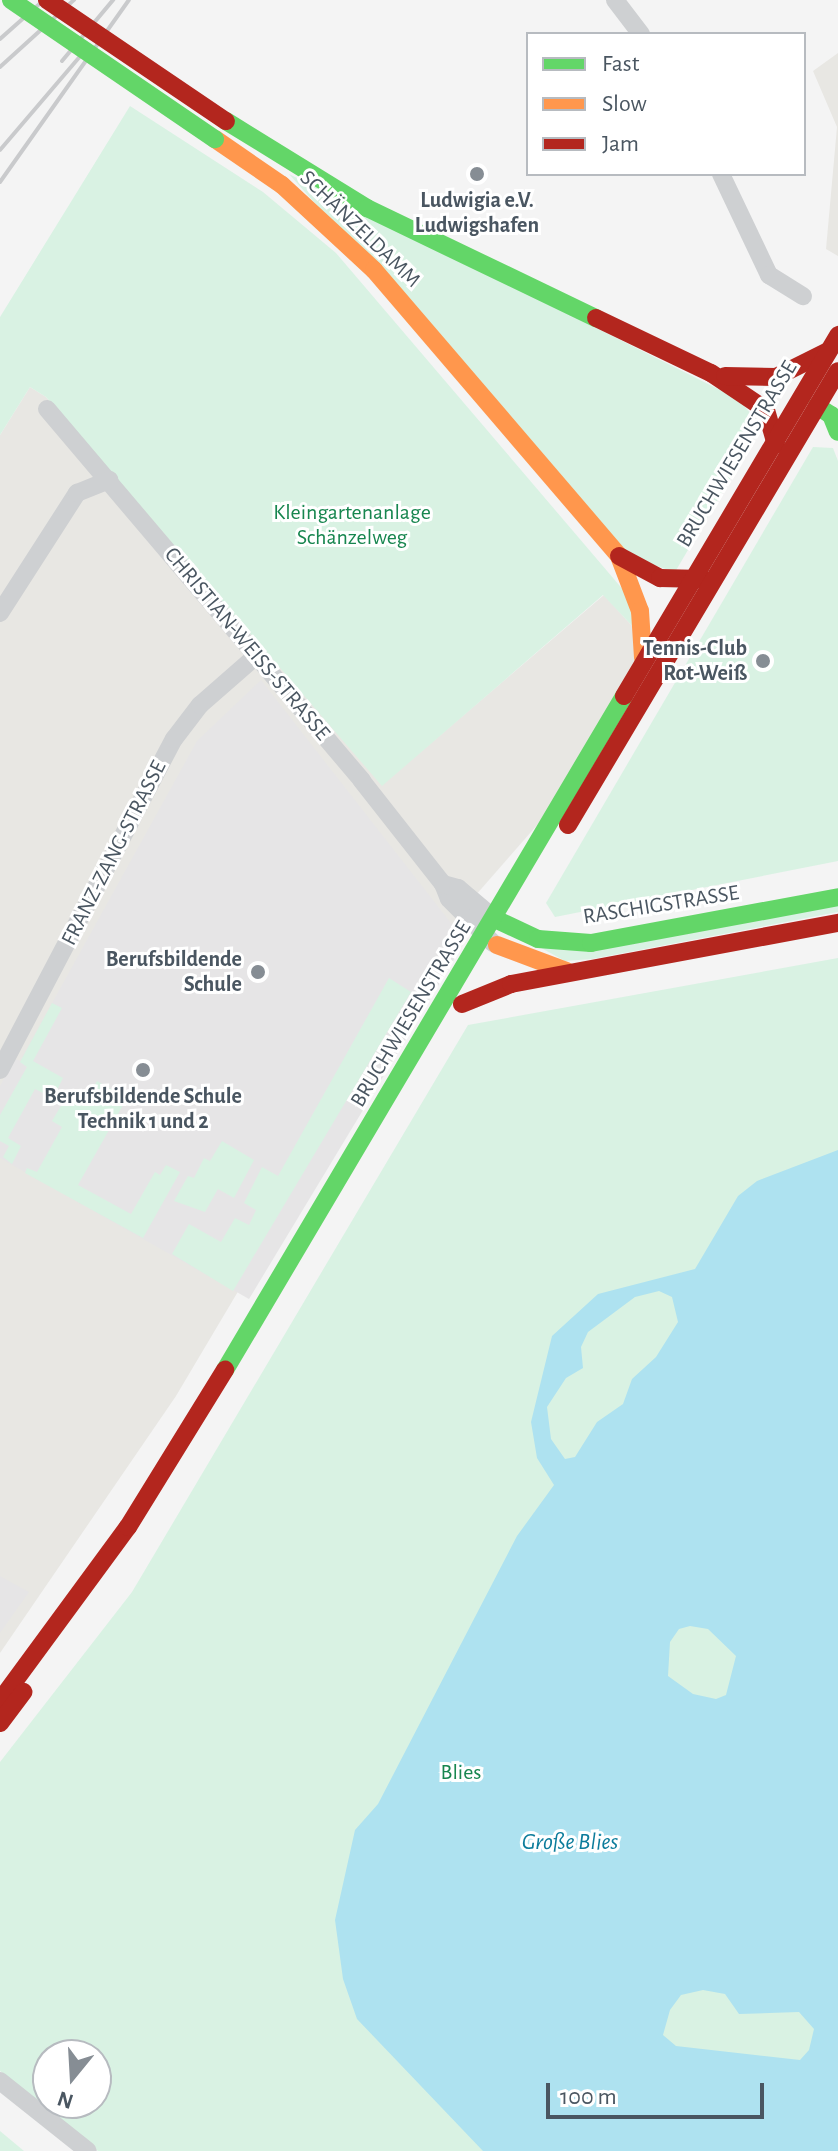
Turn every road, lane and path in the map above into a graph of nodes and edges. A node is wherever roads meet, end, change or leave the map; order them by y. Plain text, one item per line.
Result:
1 (11, 0) edge
2 (47, 0) edge
3 (615, 0) edge
4 (639, 32) edge
5 (722, 176) edge
6 (803, 296) dead end
7 (833, 343) edge
8 (838, 371) edge
9 (711, 373) junction
10 (817, 406) junction
11 (47, 409) dead end
12 (838, 432) edge
13 (776, 435) junction
14 (109, 480) junction
15 (764, 494) junction
16 (619, 556) junction
17 (714, 578) junction
18 (689, 581) junction
19 (0, 613) edge
20 (256, 656) junction
21 (643, 658) junction
22 (443, 884) junction
23 (838, 897) edge
24 (502, 923) junction
25 (838, 923) edge
26 (491, 942) junction
27 (574, 974) junction
28 (462, 1004) junction
29 (0, 1070) edge
30 (0, 1701) edge
31 (0, 1723) edge
32 (0, 2081) edge
33 (88, 2151) edge

1 - 16 main road, SCHÄNZELDAMM, bridge
2 - 9 main road, SCHÄNZELDAMM, bridge
3 - 4 street
5 - 6 street
7 - 9 main road, SCHÄNZELDAMM
7 - 13 main road, BRUCHWIESENSTRASSE
8 - 10 main road, BRUCHWIESENSTRASSE
9 - 13 main road, SCHÄNZELDAMM
10 - 12 main road
10 - 15 main road, BRUCHWIESENSTRASSE
11 - 14 street, CHRISTIAN-WEISS-STRASSE
13 - 15 main road
13 - 18 main road, BRUCHWIESENSTRASSE
14 - 19 street
14 - 20 street, CHRISTIAN-WEISS-STRASSE
15 - 17 main road, BRUCHWIESENSTRASSE
16 - 18 main road, SCHÄNZELDAMM
16 - 21 main road, SCHÄNZELDAMM
17 - 18 main road, SCHÄNZELDAMM
17 - 24 main road, BRUCHWIESENSTRASSE
18 - 21 main road, BRUCHWIESENSTRASSE
20 - 22 street, CHRISTIAN-WEISS-STRASSE
20 - 29 street, FRANZ-ZANG-STRASSE
21 - 24 main road, BRUCHWIESENSTRASSE
22 - 24 street, CHRISTIAN-WEISS-STRASSE
22 - 26 street, CHRISTIAN-WEISS-STRASSE
23 - 24 main road, RASCHIGSTRASSE
24 - 26 main road, BRUCHWIESENSTRASSE
25 - 27 main road
26 - 27 main road
26 - 28 main road, BRUCHWIESENSTRASSE
26 - 30 main road, BRUCHWIESENSTRASSE
27 - 28 main road
28 - 31 main road, BRUCHWIESENSTRASSE
32 - 33 street

